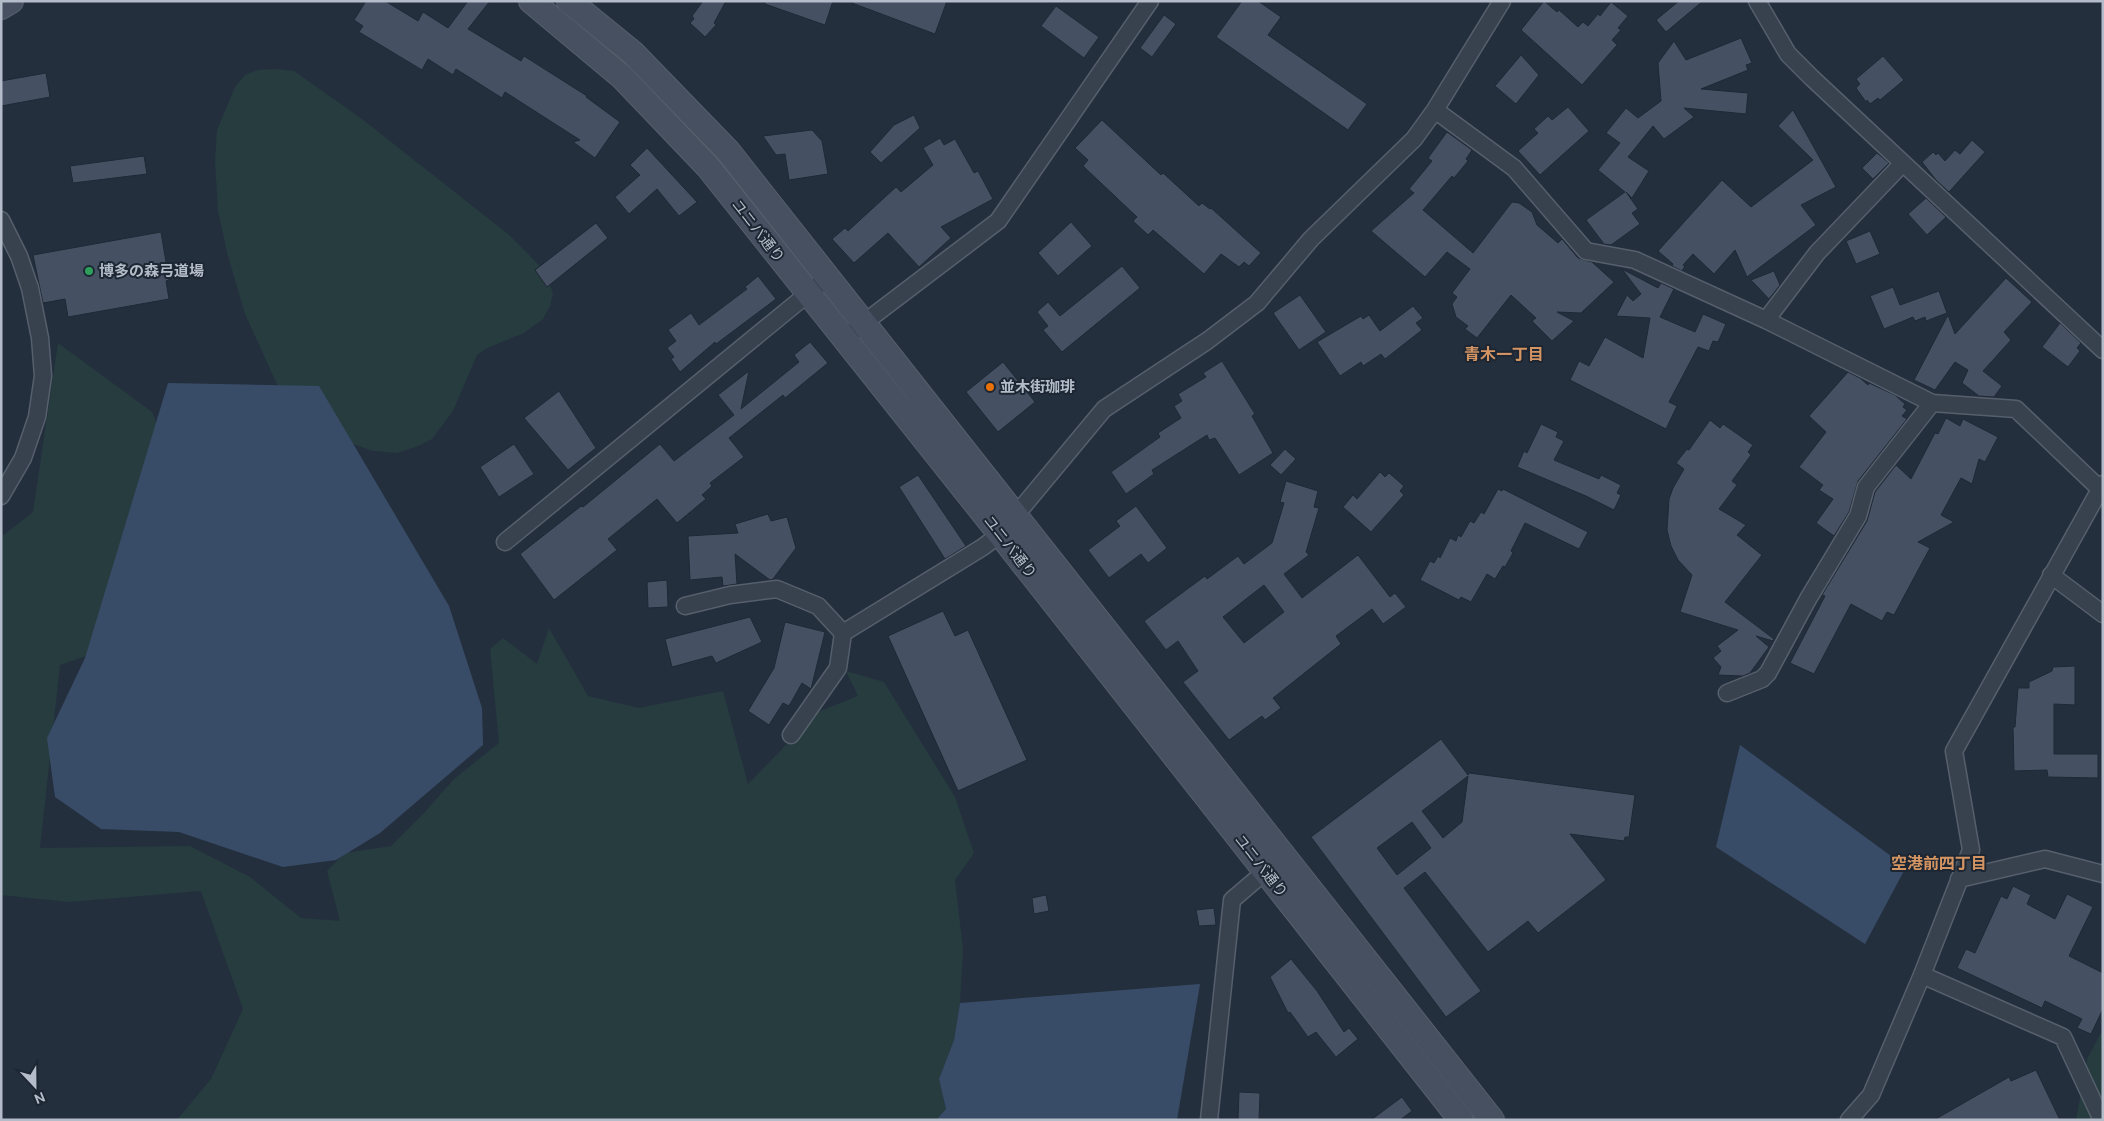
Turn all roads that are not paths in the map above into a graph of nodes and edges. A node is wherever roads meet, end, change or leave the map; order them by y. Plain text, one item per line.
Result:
1 (12, 1) edge
2 (531, 1) edge
3 (569, 1) edge
4 (1150, 1) edge
5 (1502, 1) edge
6 (1757, 1) edge
7 (1, 7) edge
8 (1435, 110) junction
9 (1903, 163) junction
10 (1, 220) edge
11 (827, 278) junction
12 (809, 295) junction
13 (1766, 320) junction
14 (863, 324) junction
15 (844, 338) junction
16 (2103, 350) edge
17 (1932, 403) junction
18 (2101, 487) edge
19 (1, 496) edge
20 (1016, 515) junction
21 (1000, 534) junction
22 (505, 542) dead end
23 (2051, 575) junction
24 (685, 606) dead end
25 (2103, 614) edge
26 (843, 633) junction
27 (1727, 693) dead end
28 (791, 735) dead end
29 (1284, 856) junction
30 (1265, 871) junction
31 (2103, 874) edge
32 (1959, 880) junction
33 (1922, 976) junction
34 (1208, 1120) edge
35 (1461, 1120) edge
36 (1492, 1120) edge
37 (1849, 1120) edge
38 (2102, 1120) edge

1 - 7 street
2 - 12 street, ユニバ通り
3 - 11 street, ユニバ通り
4 - 14 street
5 - 8 street
6 - 9 street
8 - 13 street
8 - 20 street
9 - 13 street
9 - 16 street
10 - 19 street
11 - 12 street
11 - 14 street, ユニバ通り
12 - 15 street, ユニバ通り
12 - 22 street
13 - 17 street
14 - 15 street
14 - 20 street, ユニバ通り
15 - 21 street, ユニバ通り
17 - 18 street
17 - 27 street
18 - 23 street
20 - 21 street
20 - 29 street, ユニバ通り
21 - 26 street
21 - 30 street, ユニバ通り
23 - 25 street
23 - 32 street
24 - 26 street
26 - 28 street
29 - 30 street
29 - 36 street, ユニバ通り
30 - 34 street
30 - 35 street, ユニバ通り
31 - 32 street
32 - 33 street
33 - 37 street
33 - 38 street

